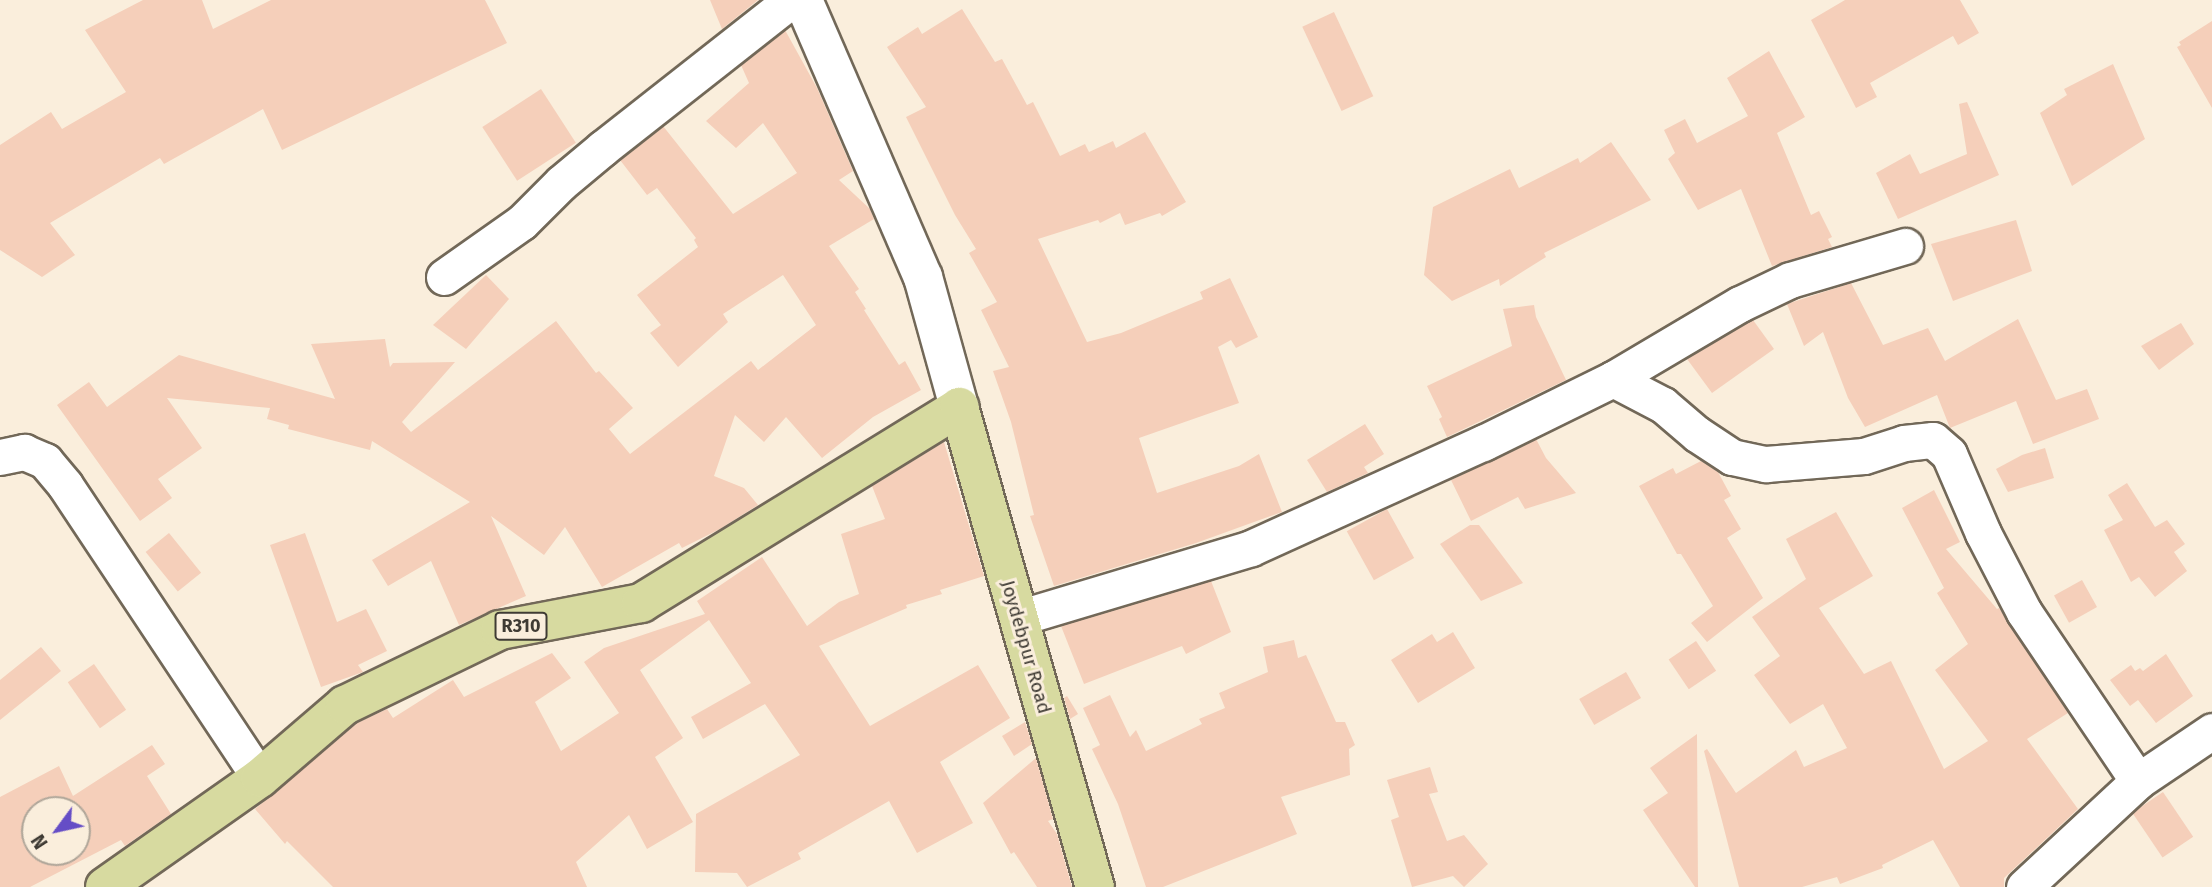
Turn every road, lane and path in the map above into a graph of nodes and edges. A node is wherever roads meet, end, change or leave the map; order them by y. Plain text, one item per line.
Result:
1 (791, 0) edge
2 (803, 0) edge
3 (1905, 246) dead end
4 (444, 277) dead end
5 (1613, 379) junction
6 (959, 407) junction
7 (0, 457) edge
8 (1018, 618) junction
9 (2212, 731) edge
10 (260, 778) junction
11 (2138, 781) junction
12 (105, 887) edge
13 (1095, 887) edge
14 (2024, 887) edge

1 - 4 street
2 - 6 street
3 - 5 street
5 - 8 street
5 - 11 street
6 - 8 main road, Joydebpur Road
6 - 10 main road, R310
7 - 10 street
8 - 13 main road, Joydebpur Road
9 - 11 street
10 - 12 main road, R310
11 - 14 street

